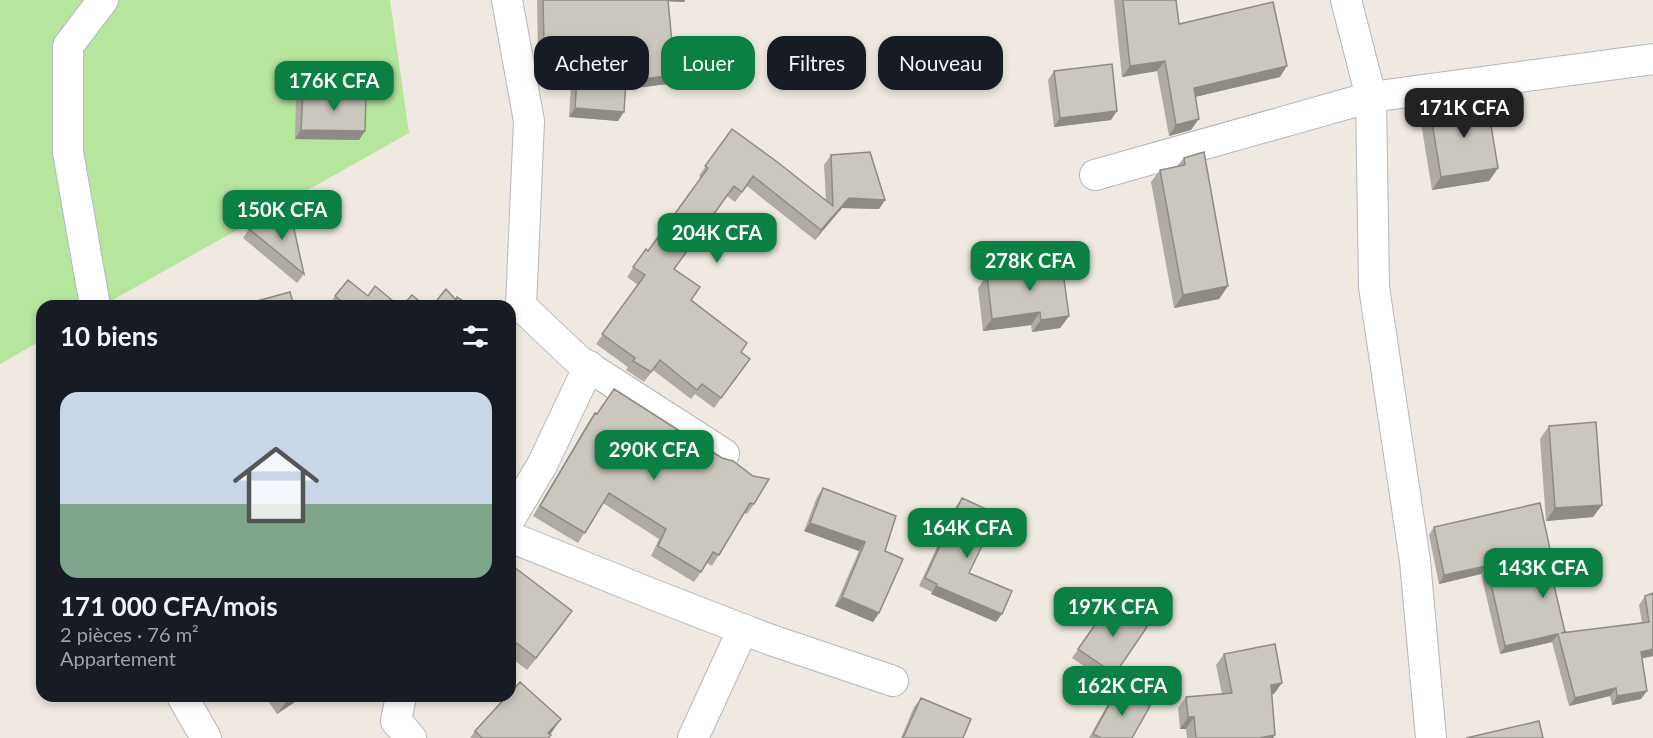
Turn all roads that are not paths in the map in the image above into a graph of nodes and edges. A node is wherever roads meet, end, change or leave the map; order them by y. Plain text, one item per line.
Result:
1 (103, 0) edge
2 (507, 0) edge
3 (1346, 0) edge
4 (1653, 59) edge
5 (1371, 97) junction
6 (1095, 175) dead end
7 (94, 300) edge
8 (589, 366) junction
9 (724, 454) dead end
10 (516, 509) edge
11 (516, 539) edge
12 (743, 628) junction
13 (893, 681) dead end
14 (185, 702) edge
15 (400, 702) edge
16 (206, 738) edge
17 (411, 738) edge
18 (693, 738) edge
19 (1431, 738) edge

1 - 7 street
2 - 8 street
3 - 5 street
4 - 5 street
5 - 6 street
5 - 19 street
8 - 9 street
8 - 10 street
11 - 12 street
12 - 13 street
12 - 18 street
14 - 16 street
15 - 17 street

